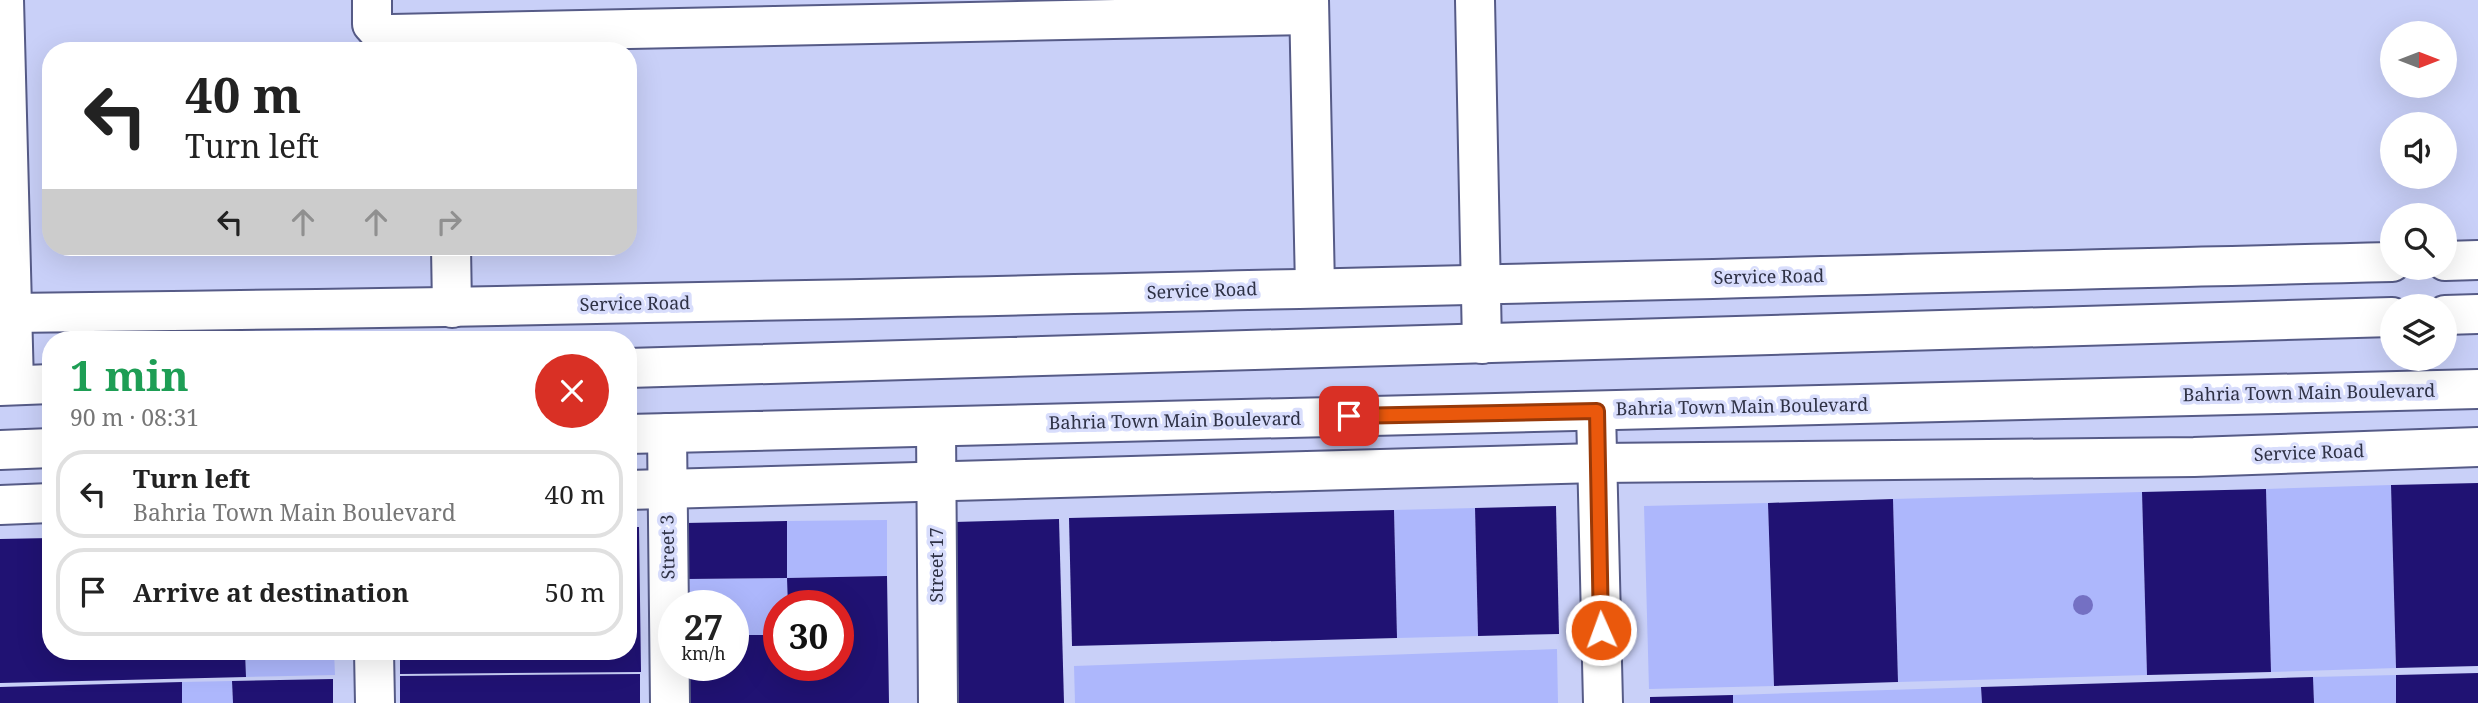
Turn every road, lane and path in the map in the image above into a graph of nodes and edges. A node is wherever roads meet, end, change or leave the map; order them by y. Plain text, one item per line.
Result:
1 (4, 0) edge
2 (372, 0) edge
3 (1475, 0) edge
4 (1309, 7) edge
5 (447, 42) edge
6 (3, 118) edge
7 (451, 256) edge
8 (2478, 260) edge
9 (2457, 261) edge
10 (2380, 262) edge
11 (1480, 286) junction
12 (1315, 288) junction
13 (452, 308) junction
14 (11, 313) junction
15 (2478, 314) edge
16 (2457, 315) edge
17 (2380, 317) edge
18 (1482, 344) junction
19 (637, 368) edge
20 (22, 385) edge
21 (2478, 389) edge
22 (1597, 411) junction
23 (936, 426) junction
24 (667, 433) junction
25 (637, 434) edge
26 (2478, 447) edge
27 (42, 448) edge
28 (0, 450) edge
29 (1598, 463) junction
30 (937, 482) junction
31 (667, 489) junction
32 (637, 490) edge
33 (42, 503) edge
34 (0, 505) edge
35 (373, 660) edge
36 (375, 703) edge
37 (670, 703) edge
38 (938, 703) edge
39 (1603, 703) edge

1 - 6 street
2 - 5 street
3 - 11 street
4 - 5 street
4 - 12 street
6 - 14 street
7 - 13 street
8 - 9 street
10 - 11 street, Service Road
11 - 12 street, Service Road
11 - 18 street
12 - 13 street, Service Road
13 - 14 street, Service Road
14 - 20 street
15 - 16 street
17 - 18 street
18 - 19 street
21 - 22 street, Bahria Town Main Boulevard
22 - 23 street, Bahria Town Main Boulevard
22 - 29 street
23 - 24 street, Bahria Town Main Boulevard
23 - 30 street, Street 17
24 - 25 street, Bahria Town Main Boulevard
24 - 31 street, Street 3
26 - 29 street, Service Road
27 - 28 street
29 - 30 street, Service Road
29 - 39 street
30 - 31 street, Service Road
30 - 38 street, Street 17
31 - 32 street, Service Road
31 - 37 street, Street 3
33 - 34 street
35 - 36 street

